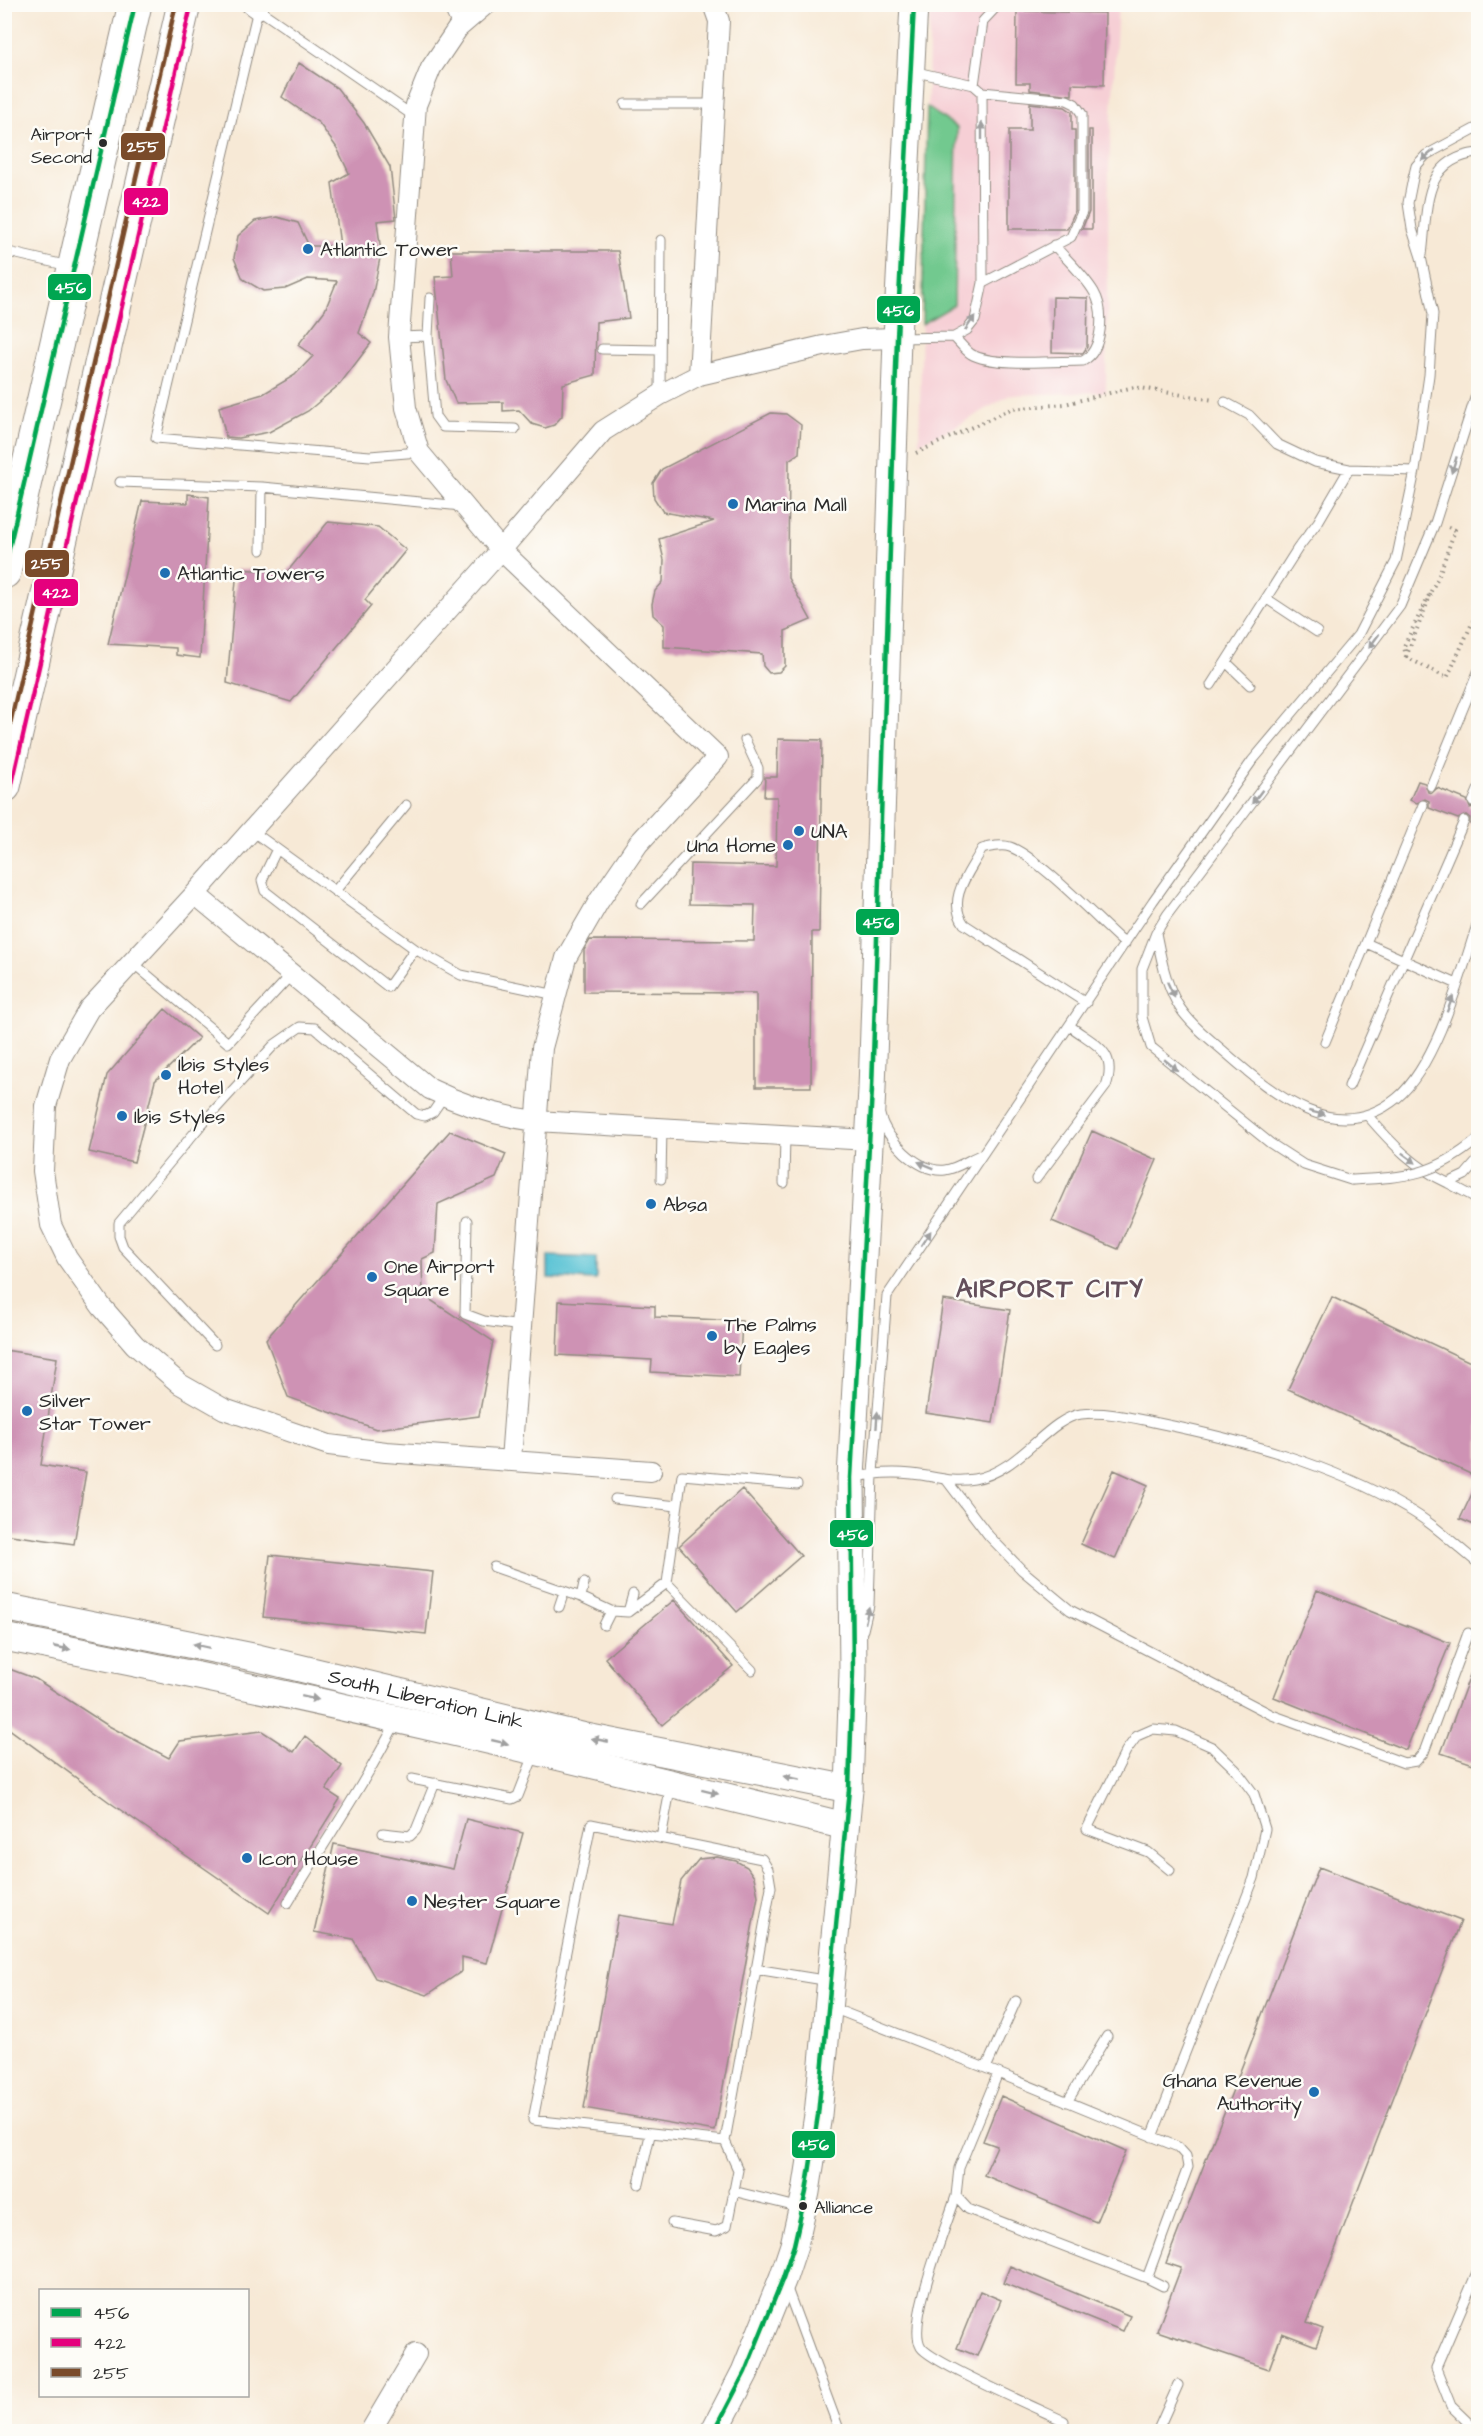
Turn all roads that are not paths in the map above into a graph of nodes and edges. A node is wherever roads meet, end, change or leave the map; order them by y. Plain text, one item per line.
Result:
1 (135, 4) edge
2 (451, 4) edge
3 (486, 4) edge
4 (713, 4) edge
5 (914, 4) edge
6 (999, 4) edge
7 (254, 7) edge
8 (176, 14) edge
9 (458, 28) junction
10 (912, 71) junction
11 (974, 85) junction
12 (982, 92) junction
13 (625, 104) dead end
14 (715, 104) junction
15 (415, 117) junction
16 (1479, 127) edge
17 (1479, 153) edge
18 (661, 240) dead end
19 (1054, 245) junction
20 (4, 251) edge
21 (1421, 257) junction
22 (74, 267) junction
23 (983, 283) junction
24 (430, 298) dead end
25 (428, 336) junction
26 (399, 337) junction
27 (954, 337) junction
28 (897, 338) junction
29 (602, 349) dead end
30 (660, 350) junction
31 (699, 375) junction
32 (1479, 389) edge
33 (660, 395) junction
34 (1225, 402) road end
35 (515, 429) dead end
36 (419, 452) junction
37 (1348, 469) junction
38 (1415, 471) junction
39 (120, 482) dead end
40 (262, 487) junction
41 (462, 506) junction
42 (261, 550) dead end
43 (501, 550) junction
44 (4, 572) edge
45 (1268, 599) junction
46 (1317, 632) dead end
47 (1226, 662) junction
48 (1479, 672) edge
49 (1211, 685) dead end
50 (1250, 685) dead end
51 (745, 740) dead end
52 (4, 786) edge
53 (1431, 786) dead end
54 (1479, 790) edge
55 (1473, 802) dead end
56 (406, 806) dead end
57 (1423, 806) dead end
58 (1464, 822) dead end
59 (252, 831) junction
60 (277, 849) junction
61 (335, 891) junction
62 (195, 894) junction
63 (641, 904) dead end
64 (1479, 922) edge
65 (1156, 933) junction
66 (1366, 943) junction
67 (1125, 944) junction
68 (415, 949) junction
69 (1404, 960) junction
70 (132, 962) junction
71 (292, 974) junction
72 (1457, 984) junction
73 (556, 995) junction
74 (1086, 1003) junction
75 (1070, 1026) junction
76 (1325, 1042) dead end
77 (1348, 1086) dead end
78 (873, 1089) junction
79 (444, 1096) junction
80 (1368, 1116) junction
81 (536, 1121) junction
82 (662, 1128) junction
83 (785, 1135) junction
84 (1479, 1139) edge
85 (870, 1140) junction
86 (980, 1155) junction
87 (1479, 1160) edge
88 (661, 1179) dead end
89 (1036, 1179) dead end
90 (784, 1183) dead end
91 (1448, 1183) junction
92 (1479, 1199) edge
93 (467, 1221) dead end
94 (521, 1326) junction
95 (215, 1345) dead end
96 (511, 1460) junction
97 (651, 1471) dead end
98 (862, 1476) junction
99 (948, 1482) junction
100 (797, 1485) dead end
101 (615, 1499) dead end
102 (677, 1506) junction
103 (1479, 1563) edge
104 (494, 1567) dead end
105 (584, 1583) dead end
106 (666, 1583) junction
107 (564, 1592) junction
108 (633, 1594) dead end
109 (581, 1597) junction
110 (4, 1607) edge
111 (559, 1607) dead end
112 (611, 1611) junction
113 (628, 1612) junction
114 (604, 1625) dead end
115 (1468, 1633) dead end
116 (4, 1637) edge
117 (752, 1670) dead end
118 (398, 1718) junction
119 (536, 1750) junction
120 (412, 1779) dead end
121 (435, 1783) junction
122 (672, 1783) junction
123 (849, 1789) junction
124 (845, 1826) junction
125 (383, 1833) dead end
126 (661, 1838) junction
127 (1170, 1870) dead end
128 (288, 1903) dead end
129 (755, 1969) junction
130 (829, 1994) junction
131 (1016, 2001) dead end
132 (1107, 2036) dead end
133 (986, 2068) junction
134 (998, 2073) junction
135 (1067, 2102) junction
136 (650, 2135) junction
137 (1152, 2137) junction
138 (725, 2141) junction
139 (639, 2184) dead end
140 (733, 2191) junction
141 (956, 2196) junction
142 (803, 2208) junction
143 (672, 2223) dead end
144 (1479, 2270) edge
145 (783, 2278) junction
146 (1147, 2278) junction
147 (1163, 2286) dead end
148 (416, 2354) dead end
149 (1178, 2385) dead end
150 (1064, 2421) dead end
151 (370, 2432) edge
152 (714, 2432) edge
153 (840, 2432) edge
154 (1157, 2432) edge
155 (1478, 2432) edge

1 - 22 highway
2 - 9 lane
3 - 9 street
4 - 14 street
5 - 10 main road
6 - 11 lane
7 - 15 lane
7 - 36 lane
8 - 52 highway
9 - 15 street
10 - 11 lane
10 - 28 main road
11 - 12 lane
12 - 19 lane
23 -> 12 lane
13 - 14 lane
14 - 31 street
15 - 26 street
16 -> 21 lane
17 - 21 lane
18 - 30 lane
19 - 23 lane
19 - 27 lane
20 - 22 lane
21 - 38 lane
22 - 44 highway
27 -> 23 lane
24 - 25 lane
25 - 26 lane
25 - 35 lane
26 - 36 street
27 - 28 lane
28 - 31 street
28 - 78 main road
29 - 30 lane
30 - 33 lane
31 - 33 street
32 -> 65 lane
33 - 43 street
34 - 37 lane
36 - 41 street
37 - 38 lane
37 - 45 lane
38 - 67 lane
39 - 40 lane
40 - 41 lane
40 - 42 lane
41 - 43 street
43 - 59 street
43 - 73 street
45 - 46 lane
45 - 47 lane
47 - 49 lane
47 - 50 lane
48 - 53 lane
51 - 63 lane
54 - 55 lane
56 - 61 lane
57 - 66 lane
58 - 69 lane
59 - 60 lane
59 - 62 street
60 - 61 lane
60 - 68 lane
61 - 68 lane
62 - 70 street
62 - 71 street
64 - 72 lane
65 -> 80 lane
65 -> 84 lane, bridge
66 - 69 lane
66 - 76 lane
67 - 74 lane
67 - 74 lane
68 - 73 lane
69 - 72 lane
69 - 77 lane
70 - 71 lane
70 - 96 street
71 - 79 street
80 -> 72 lane
73 - 81 street
74 - 75 lane
75 - 86 lane
75 - 89 lane
78 - 85 main road
86 -> 78 lane
79 - 81 street
79 - 95 lane
80 -> 91 lane
81 - 82 street
81 - 94 street
82 - 83 street
82 - 88 lane
83 - 85 street
83 - 90 lane
85 - 98 main road
98 -> 86 lane
87 - 91 lane
91 - 92 lane
93 - 94 lane
94 - 96 street
96 - 97 street
98 - 99 lane
98 - 123 main road
99 - 103 lane
99 - 115 lane
100 - 102 lane
101 - 102 lane
102 - 106 lane
104 - 107 lane
105 - 109 lane
106 - 113 lane
106 - 117 lane
107 - 109 lane
107 - 111 lane
108 - 113 lane
109 - 112 lane
123 -> 110 main road, South Liberation Link
112 - 113 lane
112 - 114 lane
116 -> 118 main road, South Liberation Link
118 -> 119 main road, South Liberation Link
118 - 128 lane
119 - 121 lane
119 - 122 main road, South Liberation Link
120 - 121 lane
121 - 125 lane
122 -> 124 main road, South Liberation Link
122 - 126 lane
123 - 124 main road
124 - 130 main road
126 - 129 lane
126 - 136 lane
127 - 137 lane
129 - 130 lane
129 - 138 lane
130 - 133 lane
130 - 142 main road
131 - 133 lane
132 - 135 lane
133 - 134 lane
134 - 135 lane
134 - 141 lane
135 - 137 lane
136 - 138 lane
136 - 139 lane
137 - 146 lane
138 - 140 lane
140 - 142 lane
140 - 143 lane
141 - 146 lane
141 - 150 lane
142 - 145 main road
144 - 155 lane
145 - 152 main road
145 - 153 lane
146 - 147 lane
148 - 151 street
149 - 154 lane

